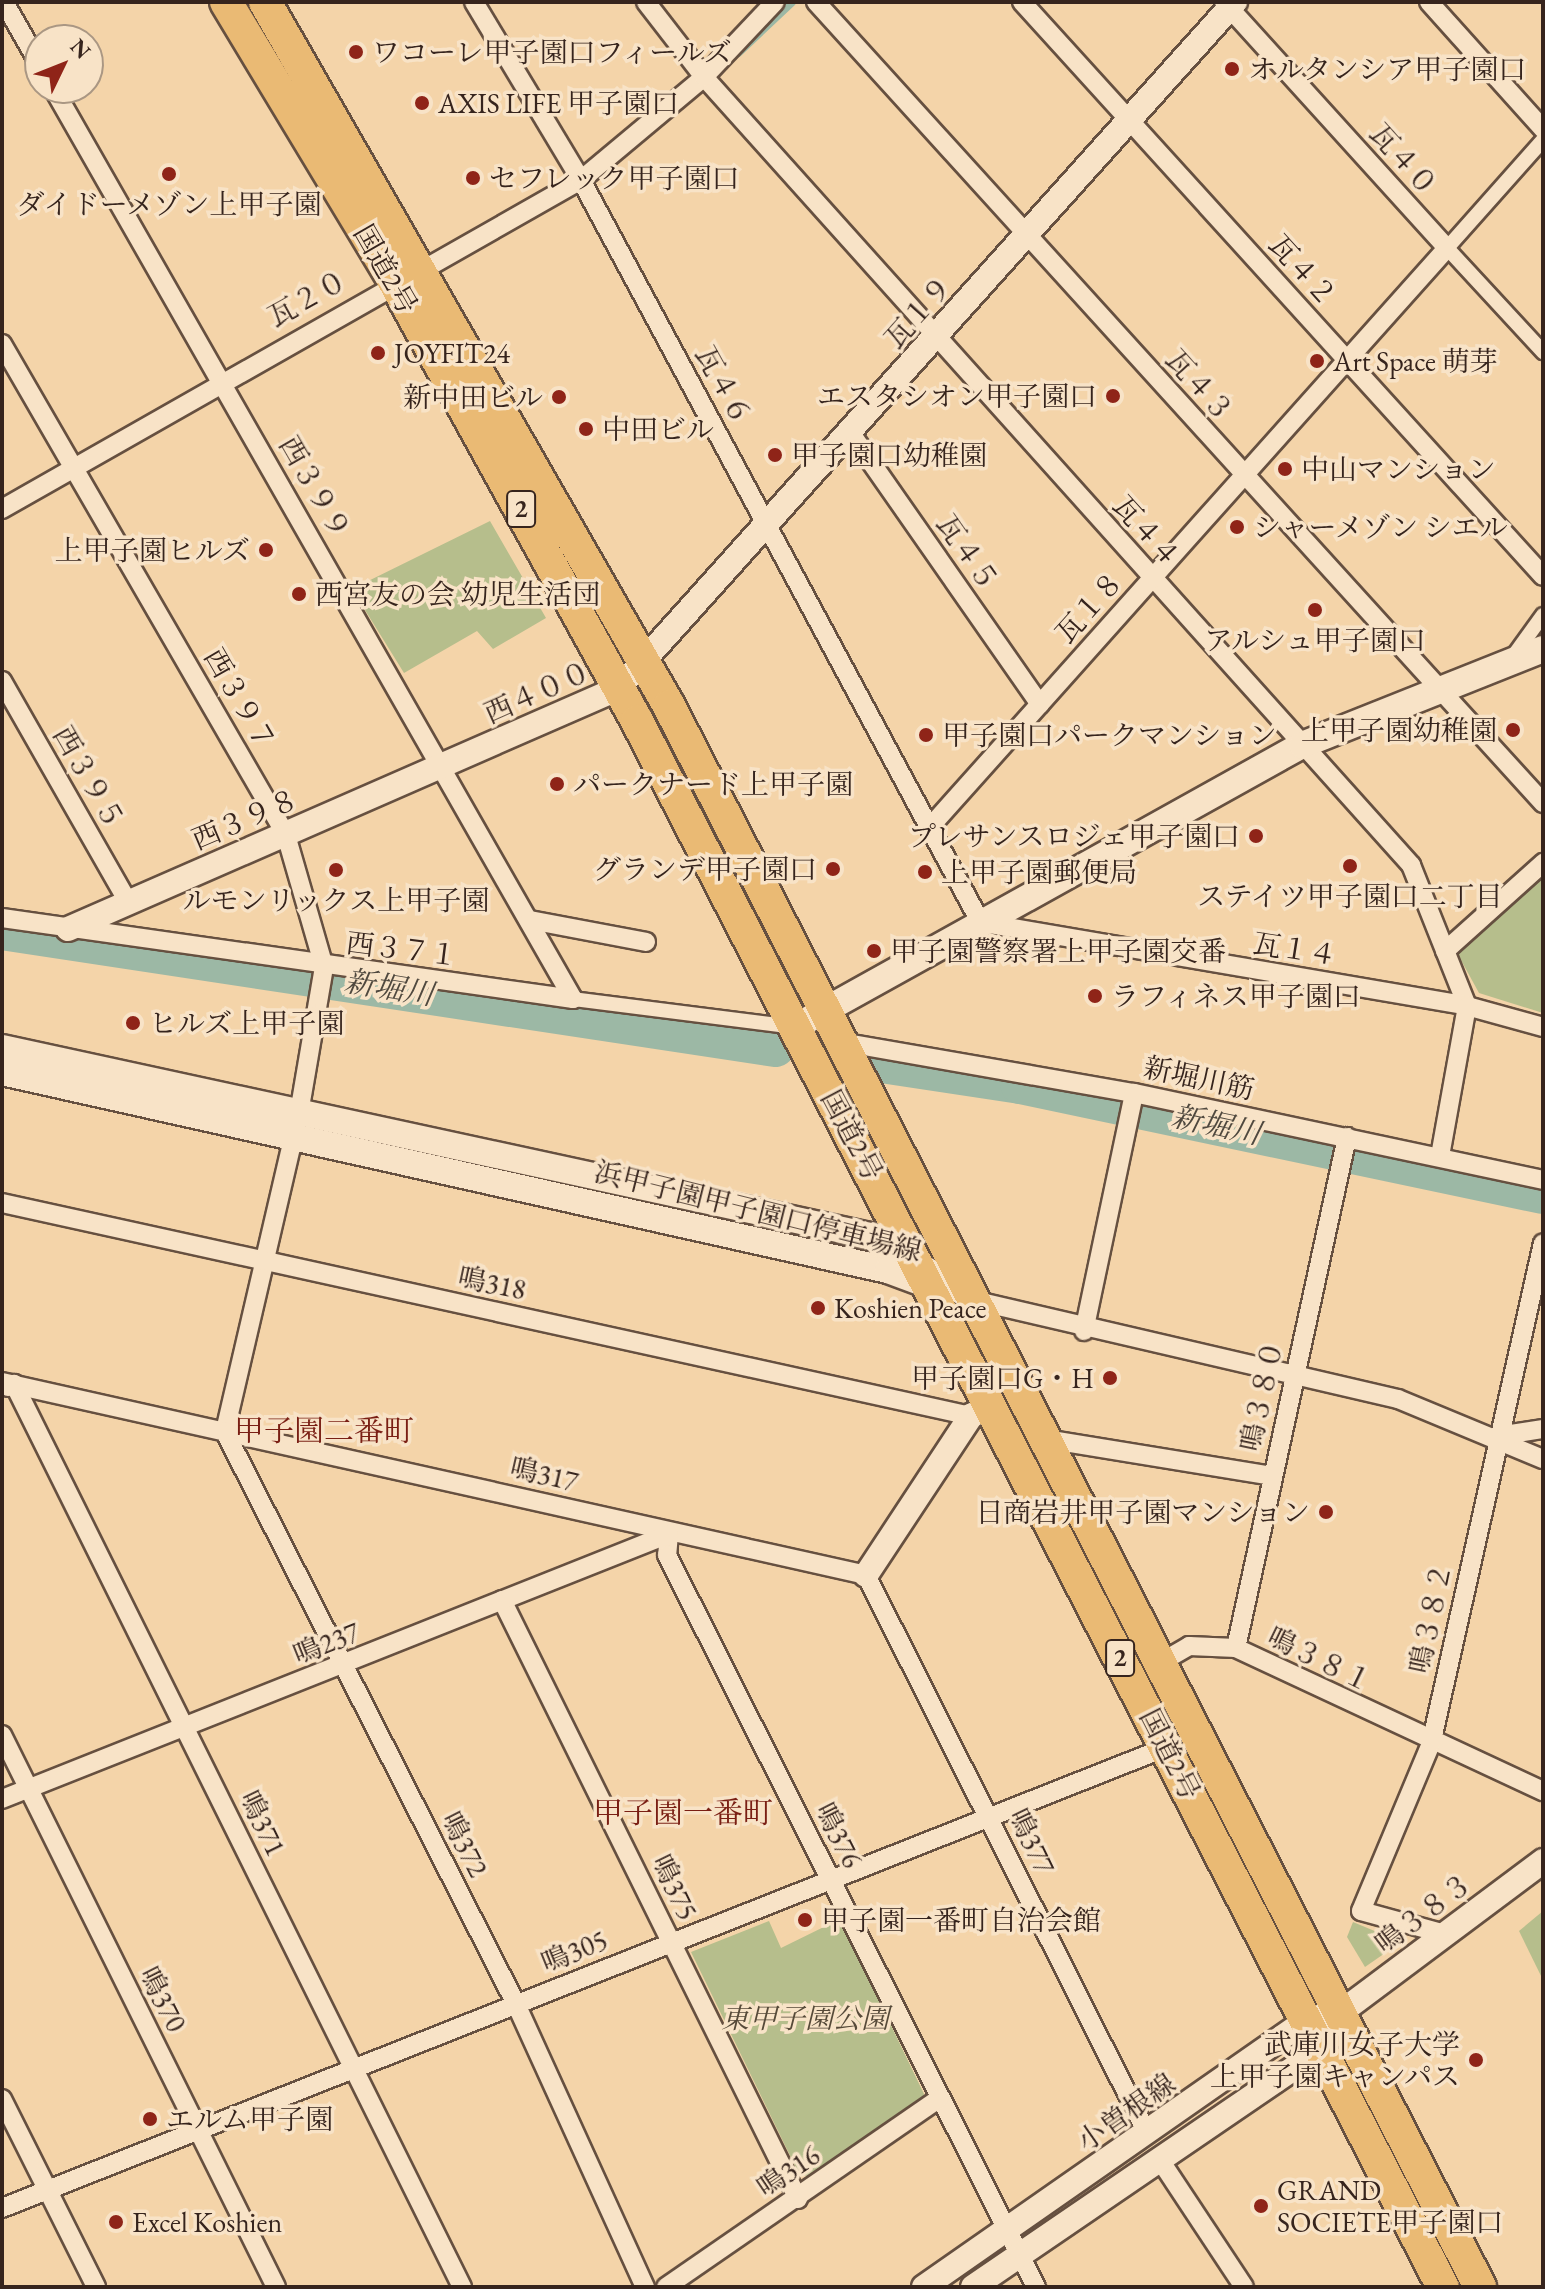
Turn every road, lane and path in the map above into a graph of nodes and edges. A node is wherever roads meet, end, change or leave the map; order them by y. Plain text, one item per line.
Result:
1 (226, 2) edge
2 (265, 2) edge
3 (474, 2) edge
4 (646, 2) edge
5 (775, 2) edge
6 (816, 2) edge
7 (1022, 2) edge
8 (1429, 2) edge
9 (1230, 4) edge
10 (8, 7) edge
11 (24, 36) edge
12 (704, 77) junction
13 (62, 104) edge
14 (1130, 120) junction
15 (1543, 129) edge
16 (1543, 140) edge
17 (581, 180) junction
18 (1028, 234) junction
19 (1447, 248) junction
20 (423, 268) junction
21 (394, 281) junction
22 (935, 337) junction
23 (2, 344) edge
24 (1543, 352) edge
25 (1348, 361) junction
26 (220, 379) junction
27 (850, 432) junction
28 (74, 467) junction
29 (1242, 474) junction
30 (2, 509) edge
31 (769, 524) junction
32 (1543, 576) edge
33 (1152, 578) junction
34 (1543, 615) edge
35 (1543, 649) edge
36 (644, 660) junction
37 (1509, 662) junction
38 (2, 681) edge
39 (619, 688) junction
40 (1441, 690) junction
41 (1040, 704) junction
42 (1302, 745) junction
43 (445, 766) junction
44 (1543, 803) edge
45 (931, 826) junction
46 (286, 835) junction
47 (1543, 863) edge
48 (127, 900) junction
49 (2, 918) edge
50 (530, 920) junction
51 (986, 925) junction
52 (68, 929) junction
53 (646, 942) dead end
54 (1445, 951) junction
55 (323, 972) junction
56 (573, 999) junction
57 (1467, 1006) junction
58 (826, 1013) junction
59 (795, 1027) junction
60 (1543, 1027) edge
61 (841, 1042) junction
62 (2, 1048) edge
63 (2, 1072) edge
64 (1132, 1101) junction
65 (296, 1125) junction
66 (1345, 1146) junction
67 (1440, 1156) junction
68 (1543, 1180) edge
69 (2, 1203) edge
70 (1543, 1243) edge
71 (263, 1262) junction
72 (926, 1276) junction
73 (977, 1301) junction
74 (1084, 1331) junction
75 (1294, 1375) junction
76 (6, 1385) edge
77 (980, 1411) junction
78 (1543, 1429) edge
79 (225, 1432) junction
80 (1498, 1436) junction
81 (1046, 1439) junction
82 (1543, 1459) edge
83 (1272, 1476) junction
84 (669, 1534) junction
85 (866, 1575) junction
86 (502, 1600) junction
87 (1236, 1648) junction
88 (1158, 1664) junction
89 (344, 1667) junction
90 (184, 1728) junction
91 (2, 1735) edge
92 (1431, 1744) junction
93 (1167, 1747) junction
94 (28, 1789) junction
95 (1543, 1791) edge
96 (2, 1799) edge
97 (989, 1817) junction
98 (1543, 1861) edge
99 (830, 1879) junction
100 (1445, 1934) junction
101 (671, 1942) junction
102 (516, 2004) junction
103 (1340, 2013) junction
104 (1308, 2019) junction
105 (1322, 2049) junction
106 (353, 2069) junction
107 (2, 2099) edge
108 (939, 2099) junction
109 (199, 2130) junction
110 (1147, 2133) junction
111 (1160, 2160) junction
112 (48, 2190) junction
113 (798, 2199) junction
114 (2, 2208) edge
115 (1005, 2234) junction
116 (1016, 2257) junction
117 (96, 2287) edge
118 (276, 2287) edge
119 (462, 2287) edge
120 (645, 2287) edge
121 (666, 2287) edge
122 (924, 2287) edge
123 (973, 2287) edge
124 (1036, 2287) edge
125 (1244, 2287) edge
126 (1443, 2287) edge
127 (1480, 2287) edge

1 - 21 highway, 国道2号 / 2
2 - 20 highway, 国道2号 / 2
3 - 17 street, 瓦４６
4 - 12 street, 瓦４４
5 - 12 street, 瓦２０
6 - 18 street, 瓦４３
7 - 14 street, 瓦４２
8 - 15 street
9 - 14 street, 瓦１９
9 - 19 street, 瓦４０
10 - 11 street
12 - 17 street, 瓦２０
12 - 22 street, 瓦４４
13 - 26 street, 西３９９
14 - 18 street, 瓦１９
14 - 25 street, 瓦４２
16 - 19 street, 瓦１８
17 - 20 street, 瓦２０
17 - 31 street, 瓦４６
18 - 22 street, 瓦１９
18 - 29 street, 瓦４３
19 - 24 street, 瓦４０
19 - 25 street, 瓦１８
20 - 21 street, 瓦２０
20 - 36 highway, 国道2号 / 2
21 - 26 street, 瓦２０
21 - 39 highway, 国道2号 / 2
22 - 27 street, 瓦１９
22 - 33 street, 瓦４４
23 - 28 street, 西３９７
25 - 29 street, 瓦１８
25 - 32 street, 瓦４２
26 - 28 street, 瓦２０
26 - 43 street, 西３９９
27 - 31 street, 瓦１９
27 - 41 street, 瓦４５
28 - 30 street, 瓦２０
28 - 46 street, 西３９７
29 - 33 street, 瓦１８
29 - 40 street, 瓦４３
31 - 36 street, 瓦１９
31 - 45 street, 瓦４６
33 - 41 street, 瓦１８
33 - 42 street, 瓦４４
34 - 37 street
35 - 37 main road
36 - 39 street, 西４００
36 - 58 highway, 国道2号 / 2
37 - 40 main road
38 - 48 street, 西３９５
39 - 43 street, 西４００
39 - 59 highway, 国道2号 / 2
40 - 42 main road
40 - 44 street, 瓦４３
41 - 45 street, 瓦１８
42 - 51 main road
42 - 54 street, 瓦４４
43 - 46 street, 西３９８
43 - 50 street, 西３９９
45 - 51 street, 瓦４６
46 - 48 street, 西３９８
46 - 55 street, 西３９７
47 - 54 street
48 - 52 street, 西３９８
49 - 52 street, 西３７１
50 - 53 street
50 - 56 street, 西３９９
51 - 57 street, 瓦１４
51 - 58 main road
52 - 55 street, 西３７１
54 - 57 street, 瓦４４
55 - 56 street, 西３７１
55 - 65 street, 西３９７
56 - 59 street, 西３７１
57 - 60 street, 瓦１４
57 - 67 street
58 - 59 main road
58 - 61 highway, 国道2号 / 2
59 - 72 highway, 国道2号 / 2
61 - 64 street, 新堀川筋
61 - 73 highway, 国道2号 / 2
62 - 65 main road, 浜甲子園甲子園口停車場線
63 - 65 main road, 浜甲子園甲子園口停車場線
64 - 66 street, 新堀川筋
64 - 74 street
65 - 71 street, 西３９７
65 - 72 main road, 浜甲子園甲子園口停車場線
66 - 67 street, 新堀川筋
66 - 75 street, 鳴３８０
67 - 68 street, 新堀川筋
69 - 71 street, 鳴318
70 - 80 street, 鳴３８２
71 - 77 street, 鳴318
71 - 79 street, 西３９７
72 - 73 main road, 浜甲子園甲子園口停車場線
72 - 77 highway, 国道2号 / 2
73 - 74 street
73 - 81 highway, 国道2号 / 2
74 - 75 street
75 - 80 street
75 - 83 street, 鳴３８０
76 - 79 street, 鳴317
76 - 90 street, 鳴371
77 - 85 street
77 - 93 highway, 国道2号 / 2
78 - 80 street
79 - 84 street, 鳴317
79 - 89 street, 鳴372
80 - 82 street
80 - 92 street, 鳴３８２
81 - 83 street
81 - 88 highway, 国道2号 / 2
83 - 87 street, 鳴３８０
84 - 85 street, 鳴317
84 - 86 street, 鳴237
84 - 99 street, 鳴376
85 - 97 street, 鳴377
86 - 89 street, 鳴237
86 - 101 street, 鳴375
87 - 88 street, 鳴３８１
87 - 92 street, 鳴３８１
88 - 103 highway, 国道2号 / 2
89 - 90 street, 鳴237
89 - 102 street, 鳴372
90 - 94 street, 鳴237
90 - 106 street, 鳴371
91 - 94 street, 鳴370
92 - 95 street, 鳴３８１
92 - 100 street, 鳴３８２
93 - 97 street, 鳴305
93 - 104 highway, 国道2号 / 2
94 - 96 street, 鳴237
94 - 109 street, 鳴370
97 - 99 street, 鳴305
97 - 110 street, 鳴377
98 - 100 street, 鳴３８３
99 - 101 street, 鳴305
99 - 108 street, 鳴376
100 - 103 street, 鳴３８３
101 - 102 street, 鳴305
101 - 113 street, 鳴375
102 - 106 street, 鳴305
102 - 120 street, 鳴372
103 - 104 street, 小曽根線
103 - 105 street, 小曽根線
103 - 127 highway, 国道2号 / 2
104 - 105 highway, 国道2号 / 2
104 - 110 street, 小曽根線
105 - 111 street, 小曽根線
105 - 126 highway, 国道2号 / 2
106 - 109 street, 鳴305
106 - 119 street, 鳴371
107 - 112 street
108 - 113 street, 鳴316
108 - 115 street, 鳴376
109 - 112 street, 鳴305
109 - 118 street, 鳴370
110 - 115 street, 小曽根線
111 - 116 street, 小曽根線
111 - 125 street
112 - 114 street, 鳴305
112 - 117 street
113 - 121 street, 鳴316
115 - 116 street, 鳴376
115 - 122 street, 小曽根線
116 - 123 street, 小曽根線
116 - 124 street, 鳴376

